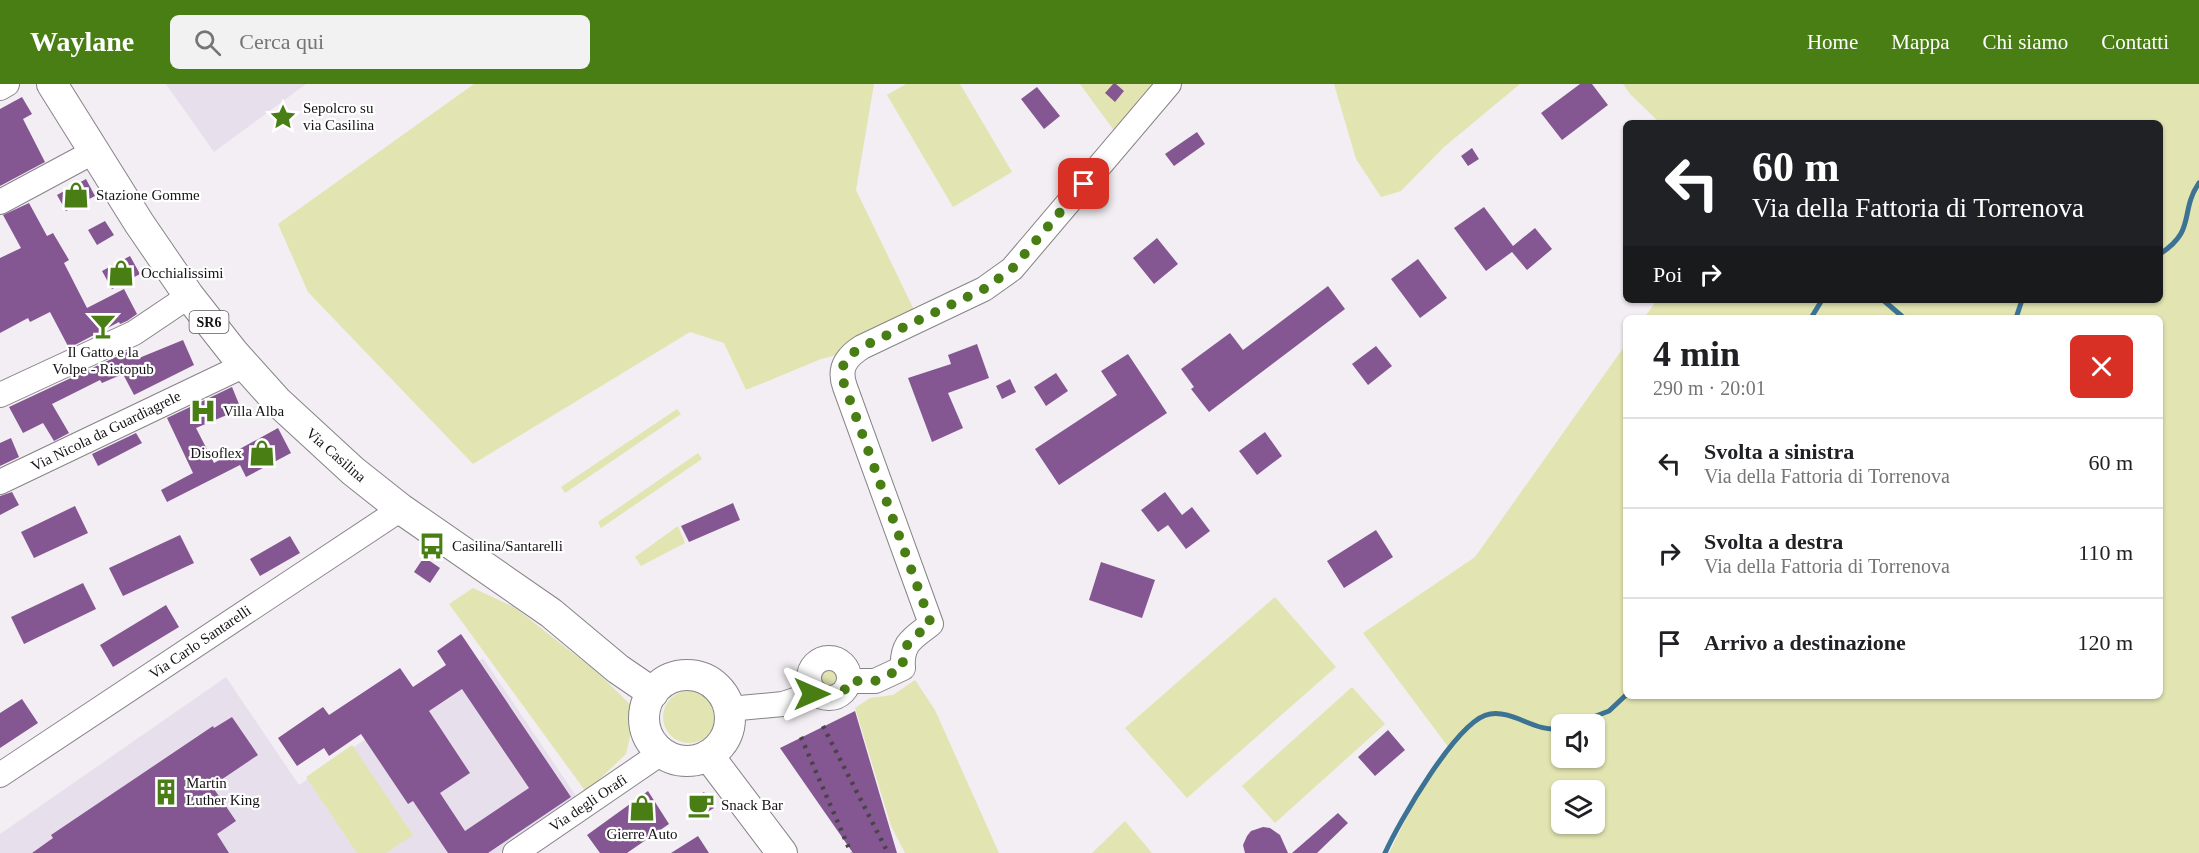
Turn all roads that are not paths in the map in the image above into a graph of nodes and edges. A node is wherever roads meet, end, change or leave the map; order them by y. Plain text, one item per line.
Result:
1 (7, 84) edge
2 (52, 84) edge
3 (1169, 84) edge
4 (0, 88) edge
5 (95, 152) junction
6 (0, 202) edge
7 (189, 296) junction
8 (245, 365) junction
9 (0, 394) edge
10 (0, 482) edge
11 (401, 509) junction
12 (849, 681) junction
13 (653, 693) junction
14 (816, 693) junction
15 (729, 709) junction
16 (662, 753) junction
17 (708, 755) junction
18 (0, 775) edge
19 (515, 853) edge
20 (782, 853) edge

1 - 4 street
2 - 5 main road, Via Casilina / SR6
3 - 12 street
5 - 6 street
5 - 7 main road, Via Casilina / SR6
7 - 8 main road, Via Casilina / SR6
7 - 9 street
8 - 10 street, Via Nicola da Guardiagrele
8 - 11 main road, Via Casilina / SR6
11 - 13 main road, Via Casilina / SR6
11 - 18 street, Via Carlo Santarelli
12 - 14 street
12 - 14 street
13 - 15 main road
13 - 16 main road
14 - 15 street
15 - 17 main road
16 - 17 main road
16 - 19 street, Via degli Orafi
17 - 20 main road

